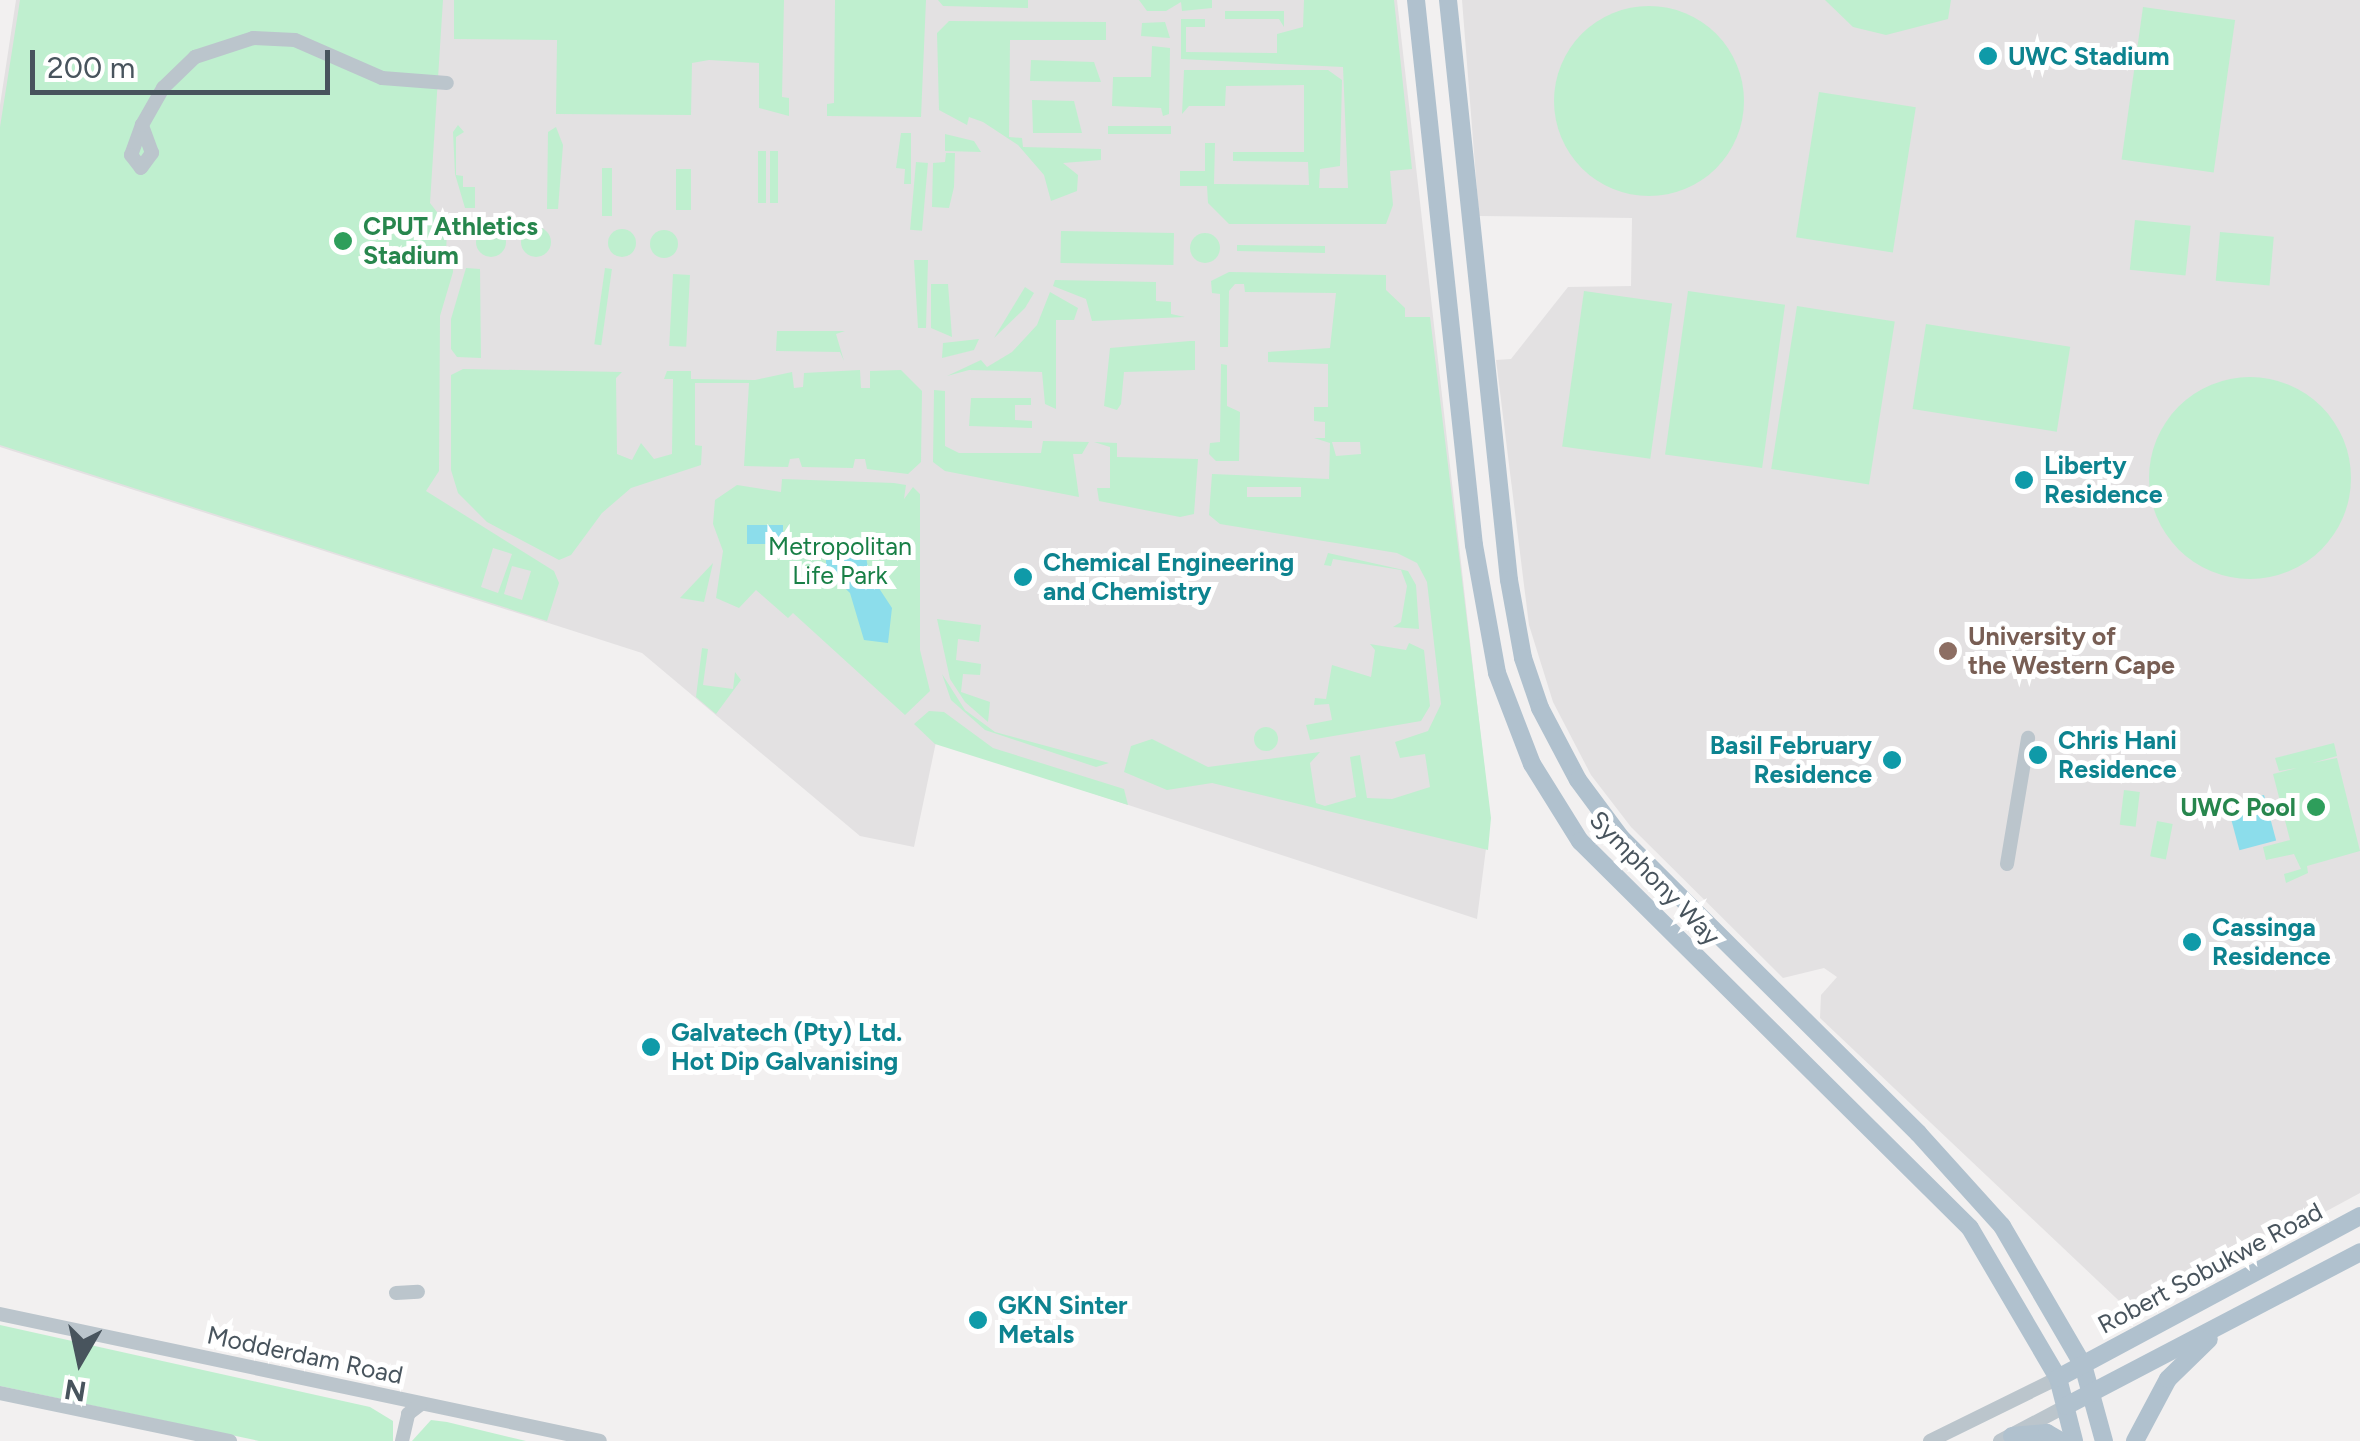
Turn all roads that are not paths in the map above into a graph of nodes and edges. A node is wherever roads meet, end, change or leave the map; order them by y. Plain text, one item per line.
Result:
1 (1416, 0) edge
2 (1448, 0) edge
3 (448, 83) dead end
4 (142, 125) dead end
5 (2028, 738) dead end
6 (2007, 864) dead end
7 (2360, 1216) edge
8 (2338, 1228) junction
9 (2358, 1253) edge
10 (396, 1292) dead end
11 (418, 1292) dead end
12 (2250, 1309) junction
13 (0, 1314) edge
14 (2083, 1365) junction
15 (2058, 1378) junction
16 (2092, 1392) junction
17 (0, 1393) edge
18 (400, 1399) junction
19 (421, 1404) junction
20 (2066, 1406) junction
21 (408, 1414) junction
22 (185, 1436) edge
23 (2006, 1438) edge
24 (230, 1441) edge
25 (402, 1441) edge
26 (600, 1441) edge
27 (1930, 1441) edge
28 (2060, 1441) edge
29 (2074, 1441) edge
30 (2104, 1441) edge
31 (2135, 1441) edge

1 - 15 main road, Symphony Way
2 - 14 main road, Symphony Way
3 - 4 street
5 - 6 street
7 - 8 main road, Robert Sobukwe Road
8 - 9 main road
8 - 14 main road, Robert Sobukwe Road
9 - 12 main road
10 - 11 street
12 - 16 main road
12 - 31 main road
13 - 18 street, Modderdam Road
14 - 15 main road, Robert Sobukwe Road
14 - 16 main road, Robert Sobukwe Road
15 - 20 main road
15 - 27 street
16 - 20 main road
16 - 30 main road, Robert Sobukwe Road
17 - 22 street
18 - 19 street, Modderdam Road
18 - 21 street
19 - 21 street
19 - 26 street, Modderdam Road
20 - 23 street
20 - 29 main road
21 - 25 street
22 - 24 street
23 - 28 main road

